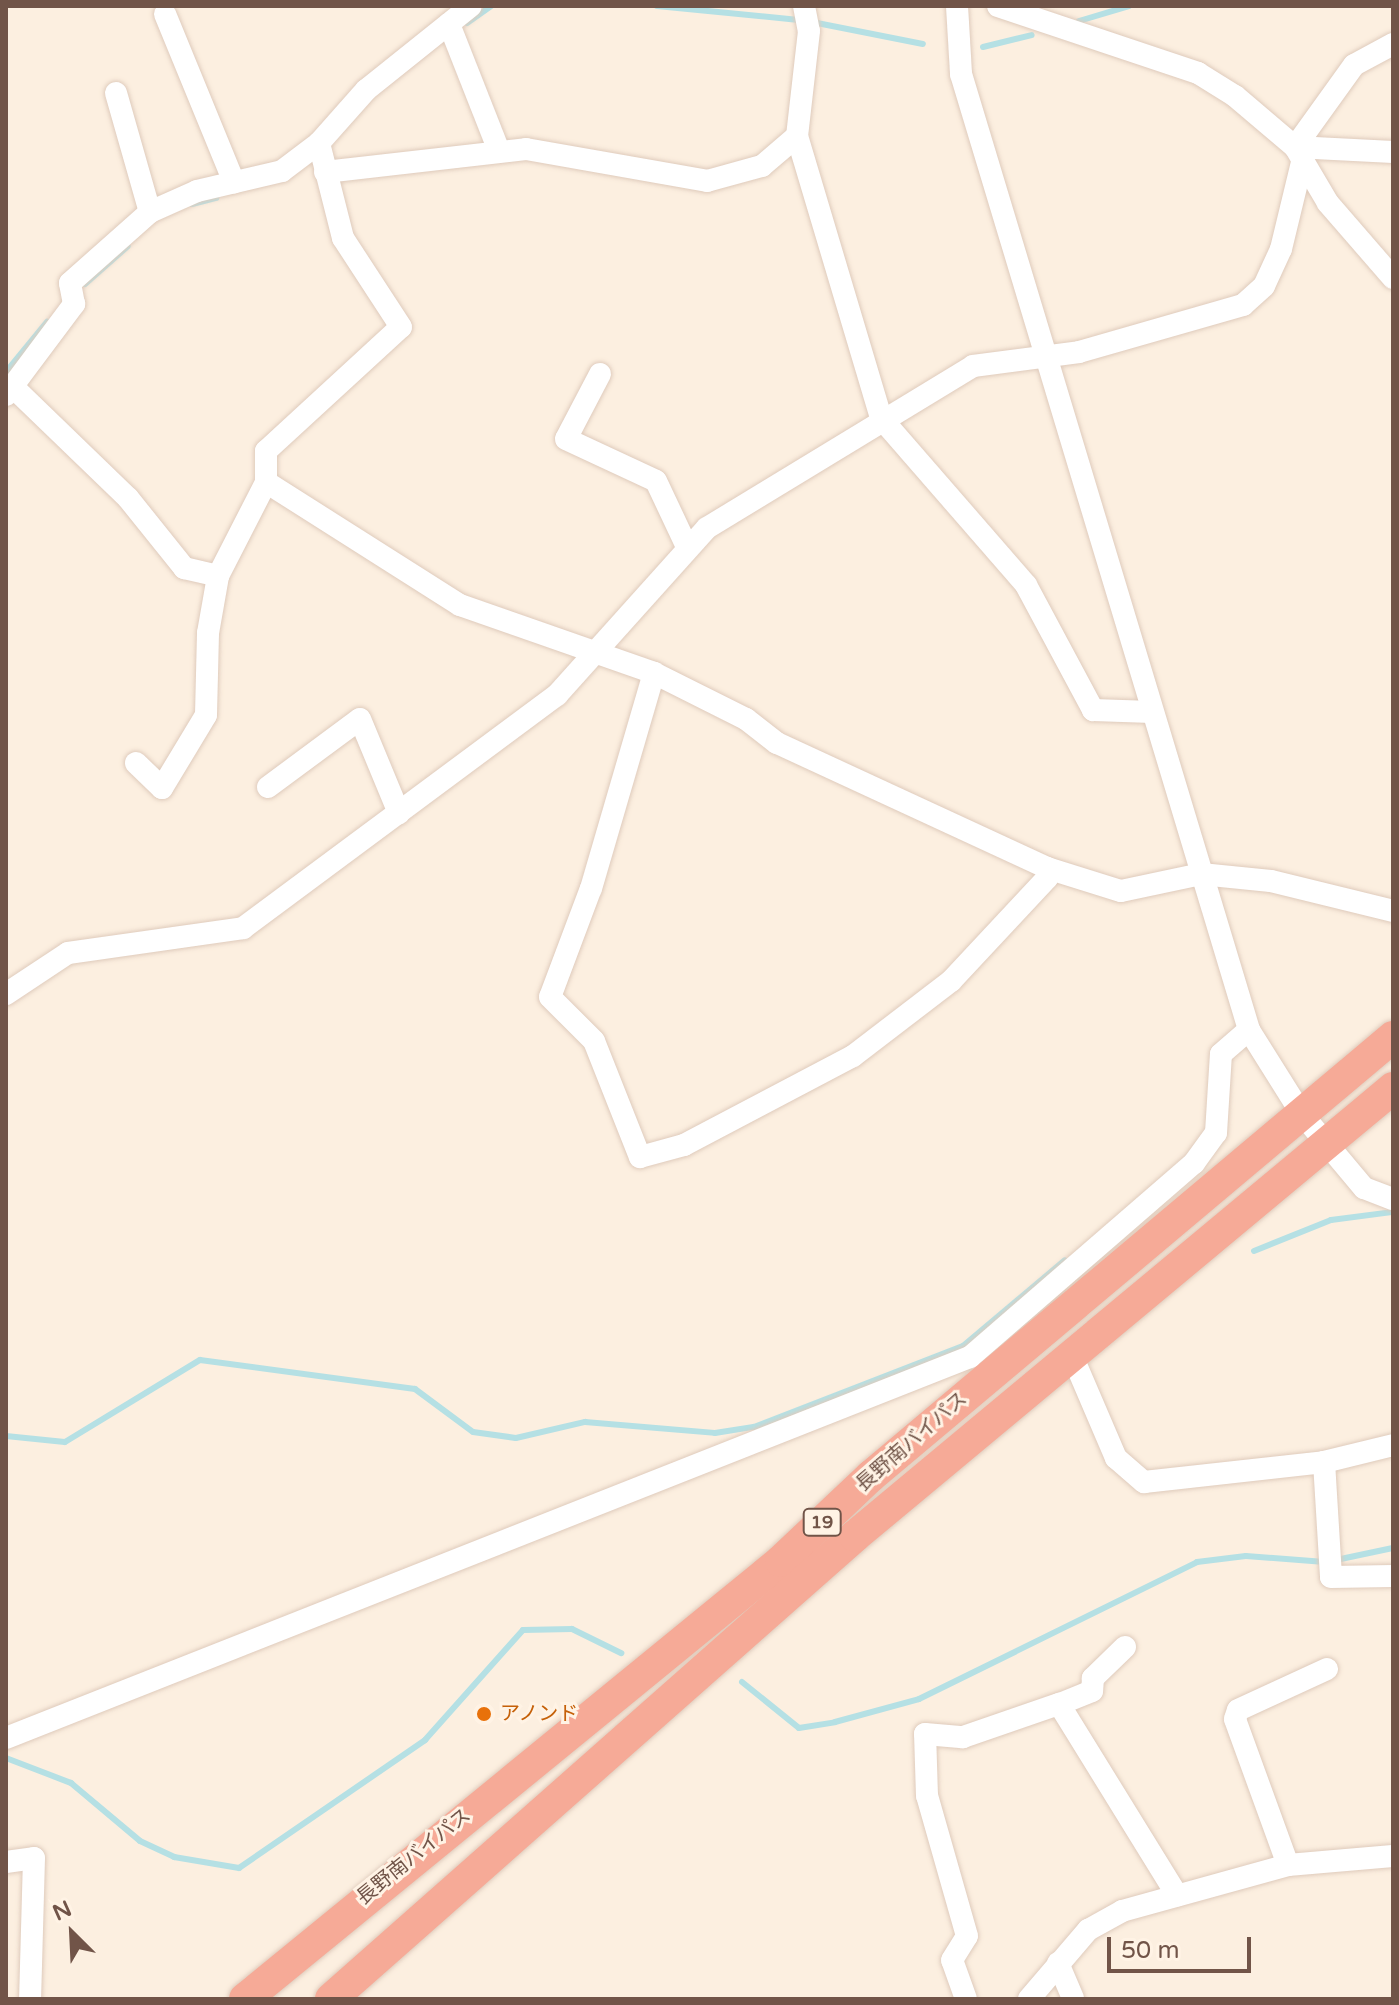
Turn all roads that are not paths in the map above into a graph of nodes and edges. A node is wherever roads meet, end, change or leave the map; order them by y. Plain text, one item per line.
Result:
1 (471, 6) edge
2 (957, 6) edge
3 (998, 6) edge
4 (1045, 13) edge
5 (165, 14) dead end
6 (806, 14) edge
7 (449, 24) junction
8 (1393, 44) edge
9 (116, 93) dead end
10 (797, 136) junction
11 (319, 143) junction
12 (499, 151) junction
13 (1393, 152) edge
14 (1299, 155) junction
15 (325, 172) junction
16 (234, 182) junction
17 (150, 212) junction
18 (1393, 278) edge
19 (1041, 356) junction
20 (600, 374) dead end
21 (9, 390) edge
22 (881, 418) junction
23 (266, 482) junction
24 (687, 547) junction
25 (218, 576) junction
26 (597, 651) junction
27 (654, 673) junction
28 (1152, 712) junction
29 (136, 763) dead end
30 (268, 787) dead end
31 (399, 813) junction
32 (1047, 868) junction
33 (1201, 874) junction
34 (1393, 911) edge
35 (6, 994) edge
36 (1249, 1030) junction
37 (1393, 1037) edge
38 (1393, 1088) edge
39 (1301, 1113) junction
40 (1328, 1143) junction
41 (1393, 1199) edge
42 (1074, 1360) junction
43 (1393, 1445) edge
44 (1324, 1462) junction
45 (1393, 1576) edge
46 (1125, 1647) dead end
47 (1327, 1669) dead end
48 (1059, 1704) junction
49 (6, 1738) edge
50 (1393, 1856) edge
51 (6, 1862) edge
52 (1288, 1865) junction
53 (1177, 1895) junction
54 (1058, 1963) junction
55 (30, 1999) edge
56 (245, 1999) edge
57 (331, 1999) edge
58 (966, 1999) edge
59 (1029, 1999) edge
60 (1073, 1999) edge

1 - 7 street
2 - 19 street
3 - 4 street
4 - 14 street
5 - 16 street
6 - 10 street
7 - 11 street
7 - 12 street
8 - 14 street
9 - 17 street
10 - 12 street
10 - 22 street
11 - 15 street
11 - 16 street
12 - 15 street
13 - 14 street
14 - 18 street
14 - 19 street
15 - 23 street
16 - 17 street
17 - 21 street
19 - 22 street
19 - 28 street
20 - 24 street
21 - 25 street
22 - 24 street
22 - 28 street
23 - 25 street
23 - 26 street
24 - 26 street
25 - 29 street
26 - 27 street
26 - 31 street
27 - 32 street
27 - 32 street
28 - 33 street
30 - 31 street
31 - 35 street
32 - 33 street
33 - 34 street
33 - 36 street
36 - 39 street
36 - 49 street
37 - 39 highway, 長野南バイパス / 19
38 - 40 highway, 長野南バイパス / 19
39 - 40 street
39 - 56 highway, 長野南バイパス / 19
40 - 41 street
40 - 42 highway, 長野南バイパス / 19
42 - 44 street
42 - 57 highway, 長野南バイパス / 19
43 - 44 street
44 - 45 street
46 - 48 street
47 - 52 street
48 - 53 street
48 - 58 street
50 - 52 street
51 - 55 street
52 - 53 street
53 - 54 street
54 - 59 street
54 - 60 street

